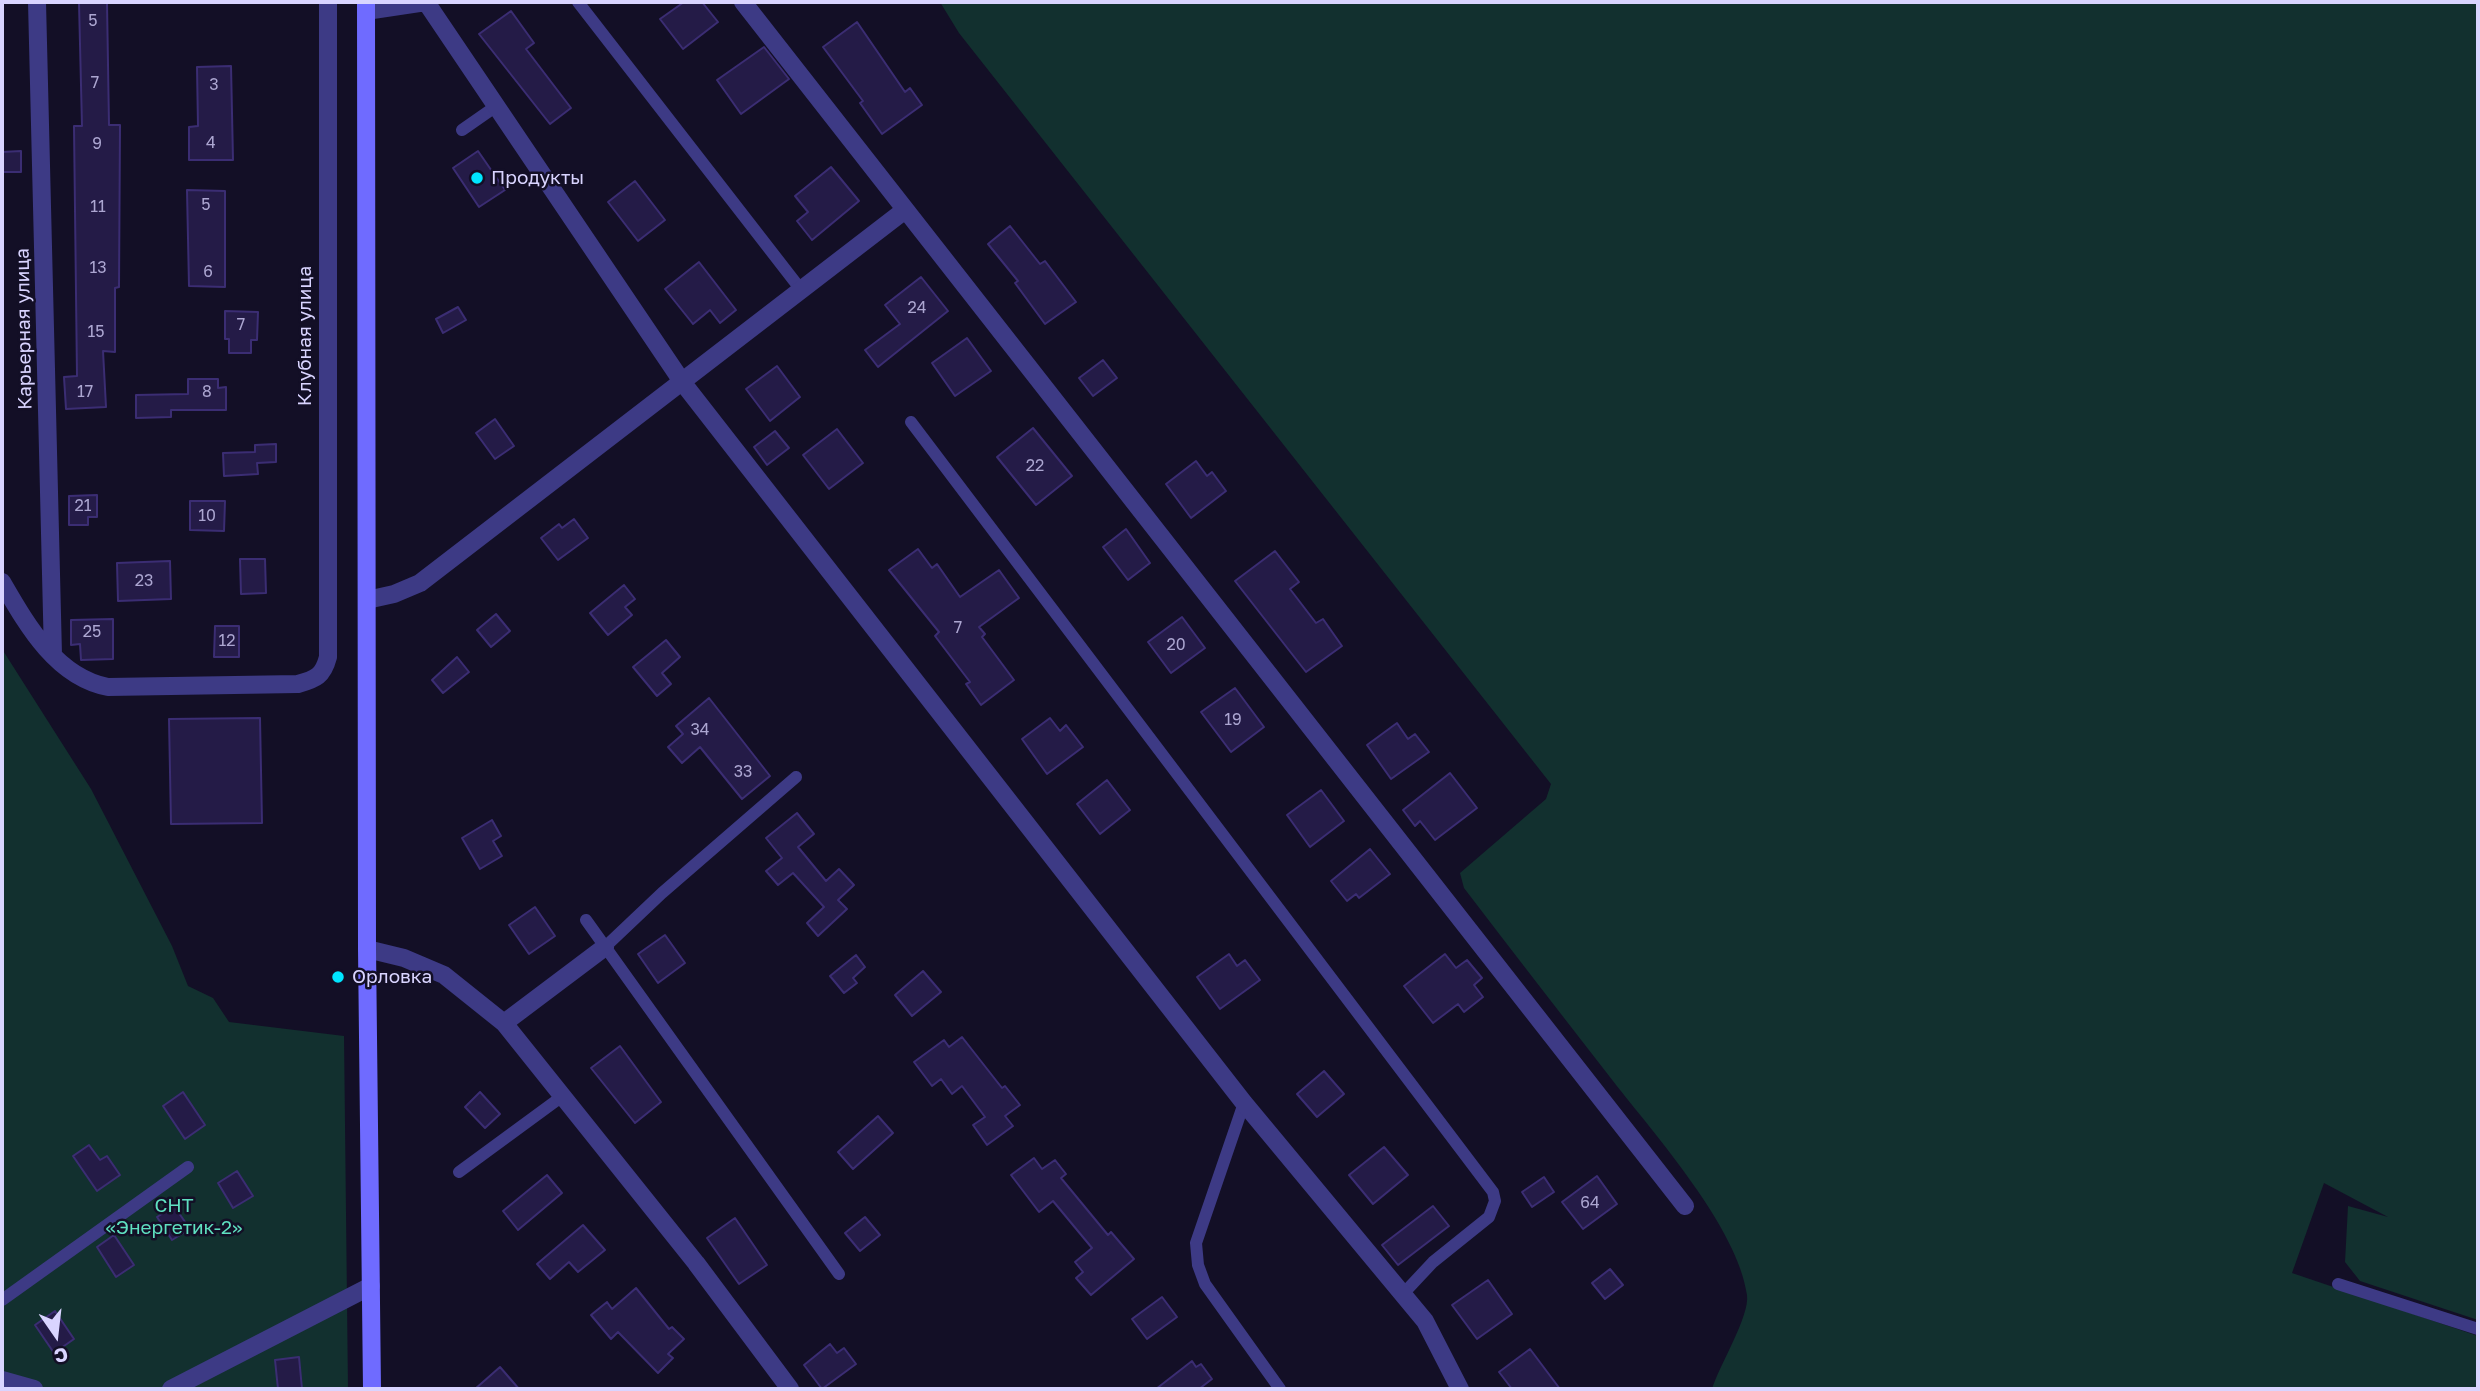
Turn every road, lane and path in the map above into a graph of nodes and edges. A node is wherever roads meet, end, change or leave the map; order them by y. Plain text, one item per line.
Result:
1 (37, 2) edge
2 (328, 2) edge
3 (426, 2) edge
4 (578, 2) edge
5 (743, 2) edge
6 (366, 6) edge
7 (495, 107) junction
8 (462, 130) dead end
9 (905, 210) junction
10 (802, 291) junction
11 (683, 383) junction
12 (911, 422) dead end
13 (2, 582) edge
14 (367, 600) junction
15 (52, 655) junction
16 (796, 777) dead end
17 (586, 920) dead end
18 (605, 947) junction
19 (367, 949) junction
20 (504, 1023) junction
21 (564, 1095) junction
22 (1244, 1103) junction
23 (188, 1167) dead end
24 (459, 1172) dead end
25 (1685, 1206) dead end
26 (839, 1274) dead end
27 (2338, 1284) dead end
28 (371, 1286) junction
29 (1404, 1294) junction
30 (2, 1300) edge
31 (2478, 1329) edge
32 (2, 1380) edge
33 (34, 1389) edge
34 (171, 1389) edge
35 (372, 1389) edge
36 (790, 1389) edge
37 (1280, 1389) edge
38 (1461, 1389) edge

1 - 15 street, Карьерная улица
2 - 15 street, Клубная улица
3 - 6 street
3 - 7 street
4 - 10 lane
5 - 9 street
6 - 14 main road
7 - 8 lane
7 - 11 street
9 - 10 street
9 - 25 street
10 - 11 street
11 - 14 street
11 - 22 street
12 - 29 lane
13 - 15 street
14 - 19 main road
16 - 18 lane
17 - 18 lane
18 - 20 street
18 - 26 lane
19 - 20 street
19 - 28 main road
20 - 21 street
21 - 24 lane
21 - 36 street
22 - 29 street
22 - 37 lane
23 - 30 lane
27 - 31 lane
28 - 34 street
28 - 35 main road
29 - 38 street
32 - 33 street

